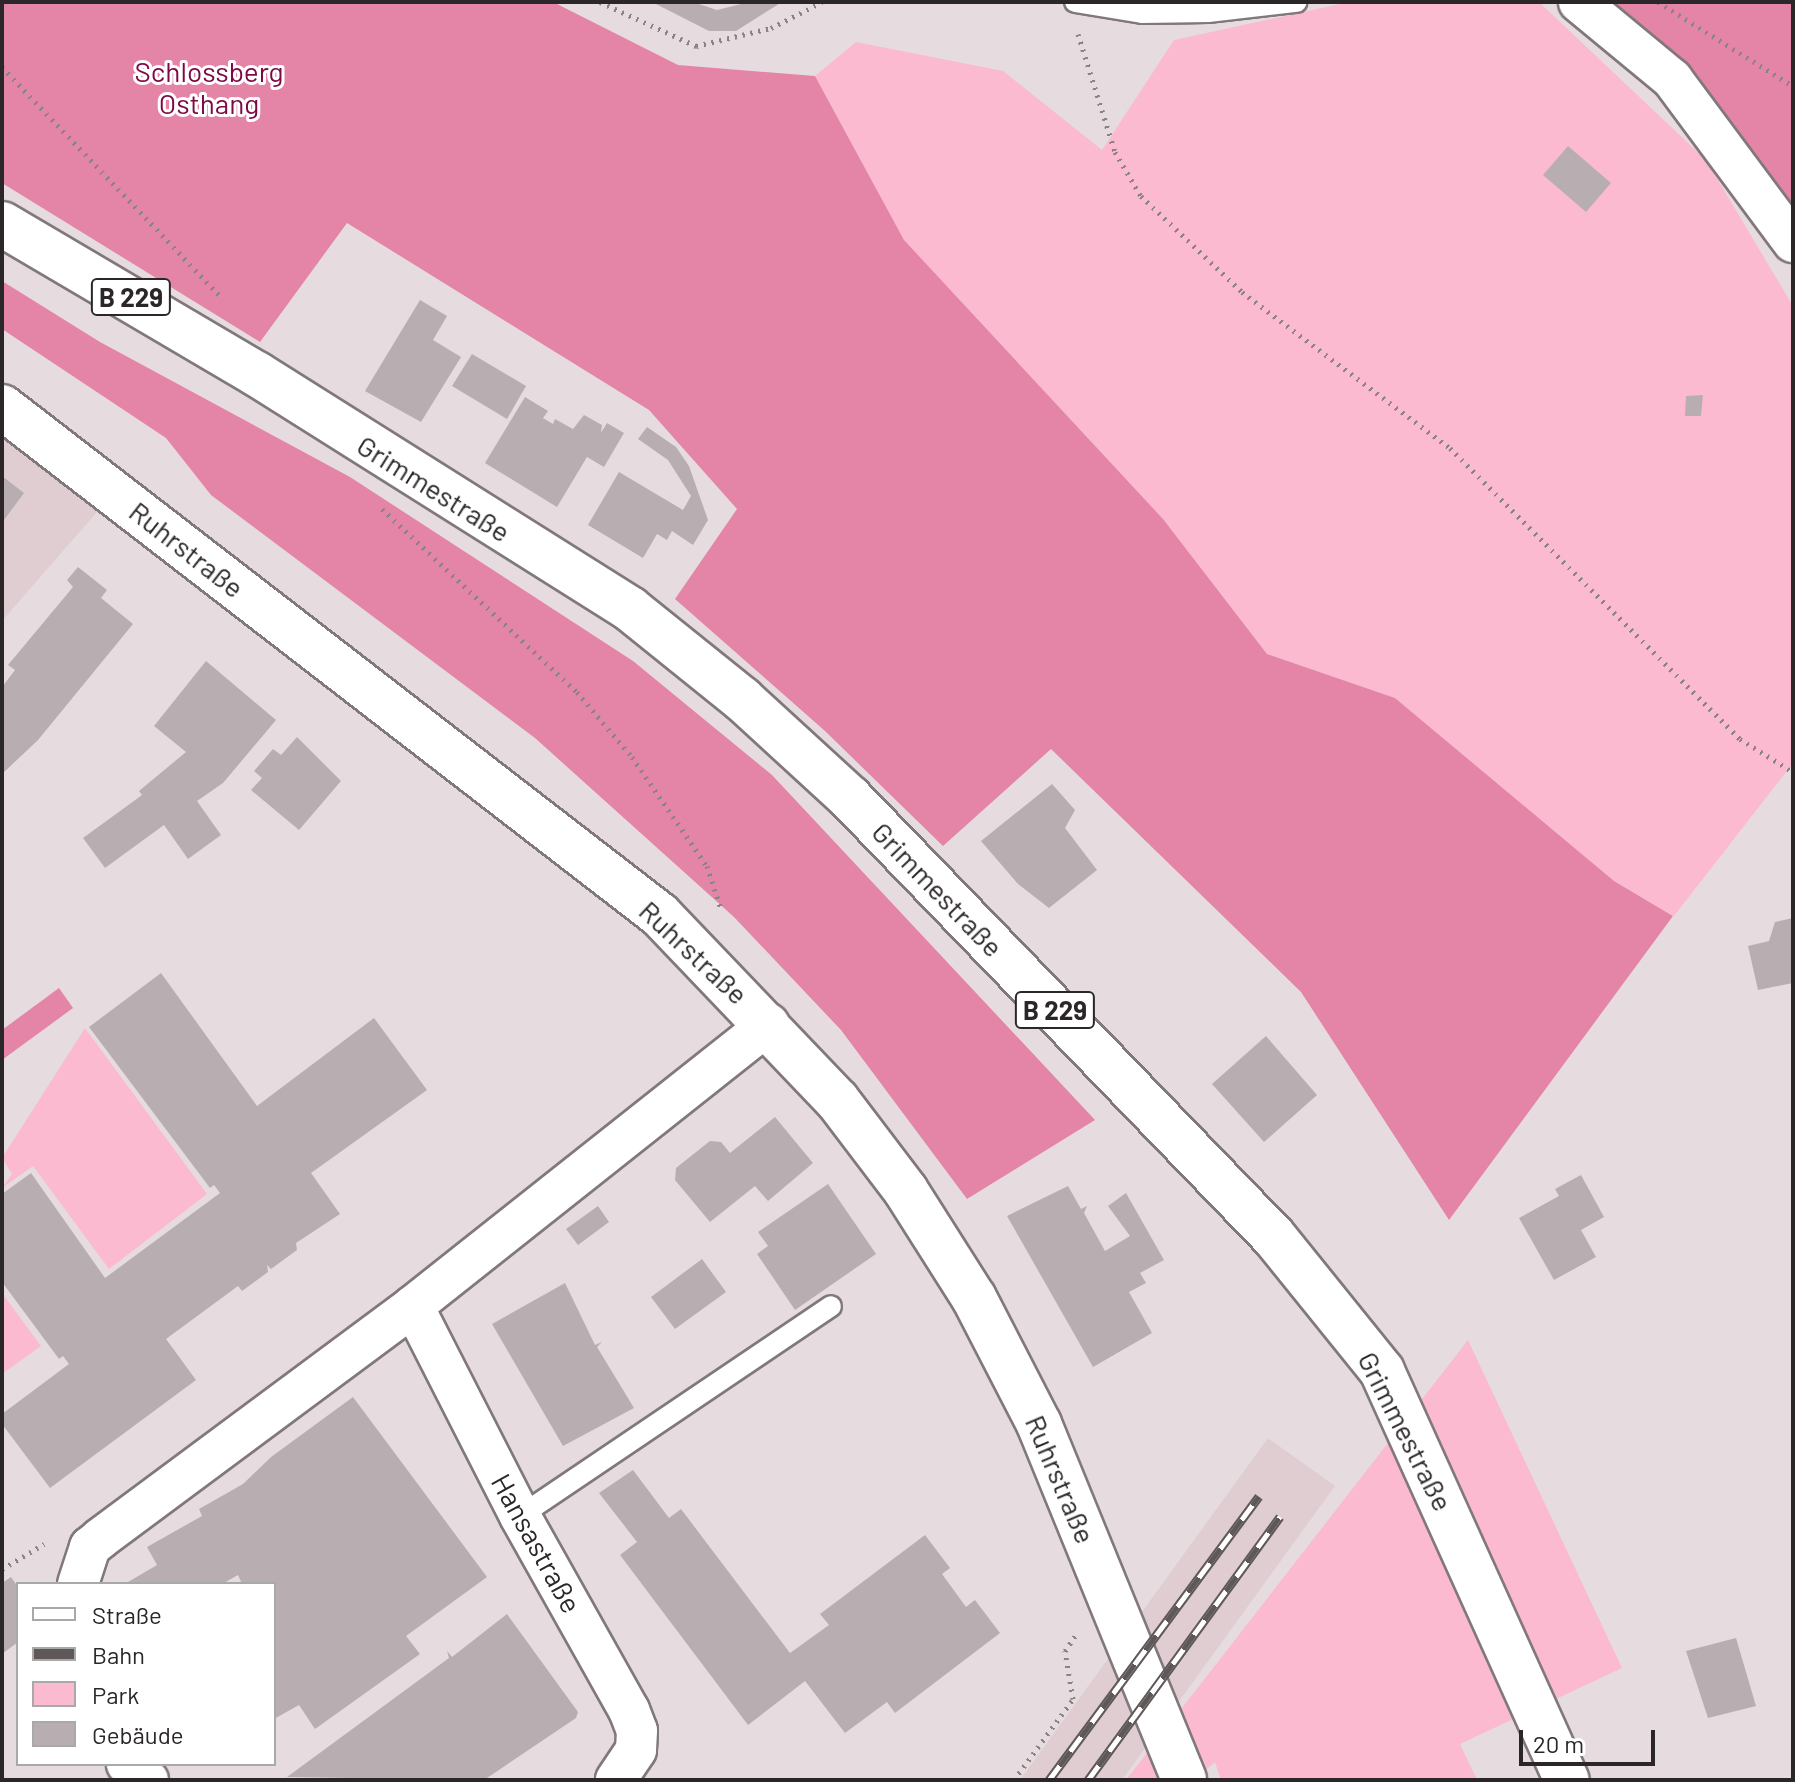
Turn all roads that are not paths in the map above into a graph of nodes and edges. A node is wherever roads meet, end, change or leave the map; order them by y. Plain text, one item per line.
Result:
1 (1296, 2) edge
2 (1579, 2) edge
3 (1075, 10) edge
4 (2, 224) edge
5 (1793, 242) edge
6 (2, 407) edge
7 (769, 1024) junction
8 (413, 1306) junction
9 (831, 1306) dead end
10 (520, 1516) junction
11 (79, 1582) edge
12 (130, 1766) edge
13 (148, 1780) edge
14 (616, 1780) edge
15 (1184, 1780) edge
16 (1567, 1780) edge

1 - 3 lane
2 - 5 street
4 - 16 main road, Grimmestraße / B 229
6 - 7 main road, Ruhrstraße
7 - 8 street
7 - 15 main road, Ruhrstraße
8 - 10 street, Hansastraße
8 - 11 street
9 - 10 lane
10 - 14 street, Hansastraße
12 - 13 street

